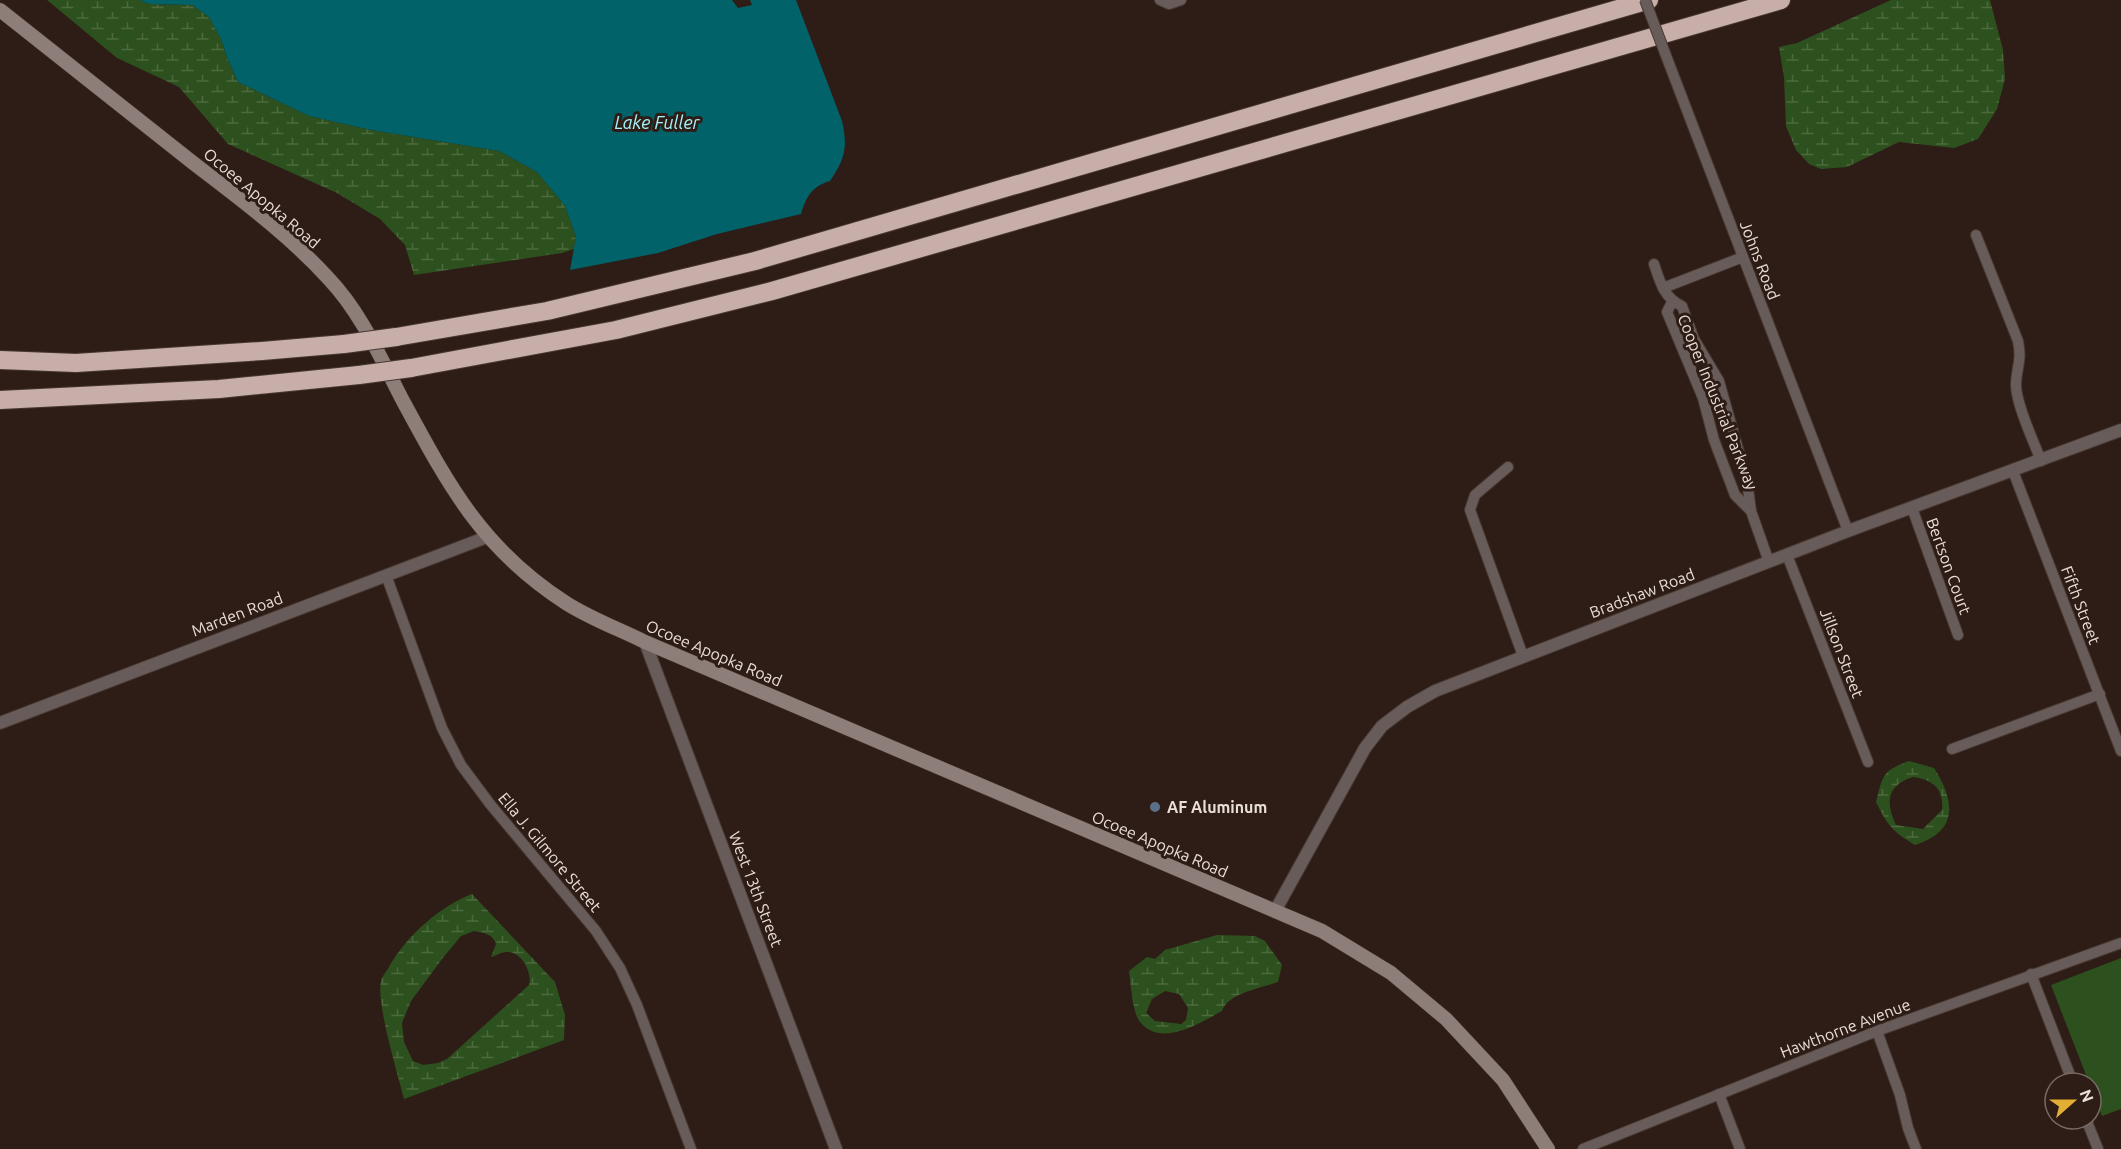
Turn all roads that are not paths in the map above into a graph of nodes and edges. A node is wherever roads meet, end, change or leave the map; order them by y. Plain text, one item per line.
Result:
1 (1160, 0) edge
2 (1181, 0) edge
3 (1647, 0) edge
4 (1781, 0) edge
5 (0, 10) edge
6 (1976, 235) dead end
7 (1743, 257) junction
8 (1654, 264) dead end
9 (1663, 288) junction
10 (1672, 302) junction
11 (0, 363) edge
12 (0, 400) edge
13 (2121, 430) edge
14 (2041, 460) junction
15 (1508, 467) dead end
16 (2013, 471) junction
17 (1912, 508) junction
18 (1751, 511) junction
19 (1848, 531) junction
20 (487, 537) junction
21 (1787, 555) junction
22 (1769, 562) junction
23 (386, 575) junction
24 (1958, 635) dead end
25 (645, 642) junction
26 (1523, 656) junction
27 (2100, 694) junction
28 (0, 723) edge
29 (1952, 748) dead end
30 (2121, 751) edge
31 (1868, 762) dead end
32 (1275, 911) junction
33 (2121, 943) edge
34 (2031, 974) junction
35 (1877, 1031) junction
36 (2068, 1071) edge
37 (1719, 1094) junction
38 (2091, 1131) edge
39 (691, 1149) edge
40 (836, 1149) edge
41 (1548, 1149) edge
42 (1583, 1149) edge
43 (1740, 1149) edge
44 (1916, 1149) edge
45 (2098, 1149) edge

1 - 2 street
3 - 7 street, Johns Road, bridge
3 - 11 highway, bridge
4 - 12 highway, bridge
5 - 20 main road, Ocoee Apopka Road
6 - 14 street
7 - 9 street
7 - 19 street, Johns Road
8 - 9 street, Cooper Industrial Parkway
9 - 10 street, Cooper Industrial Parkway
10 - 18 street, Cooper Industrial Parkway
10 - 18 street, Cooper Industrial Parkway
13 - 14 street, Bradshaw Road
14 - 16 street, Bradshaw Road
15 - 26 street
16 - 17 street, Bradshaw Road
16 - 27 street, Fifth Street
17 - 19 street, Bradshaw Road
17 - 24 street, Bertson Court
18 - 22 street, Cooper Industrial Parkway
19 - 21 street, Bradshaw Road
20 - 23 street, Marden Road
20 - 25 main road, Ocoee Apopka Road
21 - 22 street, Bradshaw Road
21 - 31 street, Jillson Street
22 - 26 street, Bradshaw Road
23 - 28 street, Marden Road
23 - 39 street, Ella J. Gilmore Street
25 - 32 main road, Ocoee Apopka Road
25 - 40 street, West 13th Street
26 - 32 street, Bradshaw Road
27 - 29 street
27 - 30 street, Fifth Street
32 - 41 main road, Ocoee Apopka Road
33 - 34 street, Hawthorne Avenue
34 - 35 street, Hawthorne Avenue
34 - 36 street
35 - 37 street, Hawthorne Avenue
35 - 44 street
37 - 42 street, Hawthorne Avenue
37 - 43 street
38 - 45 street

